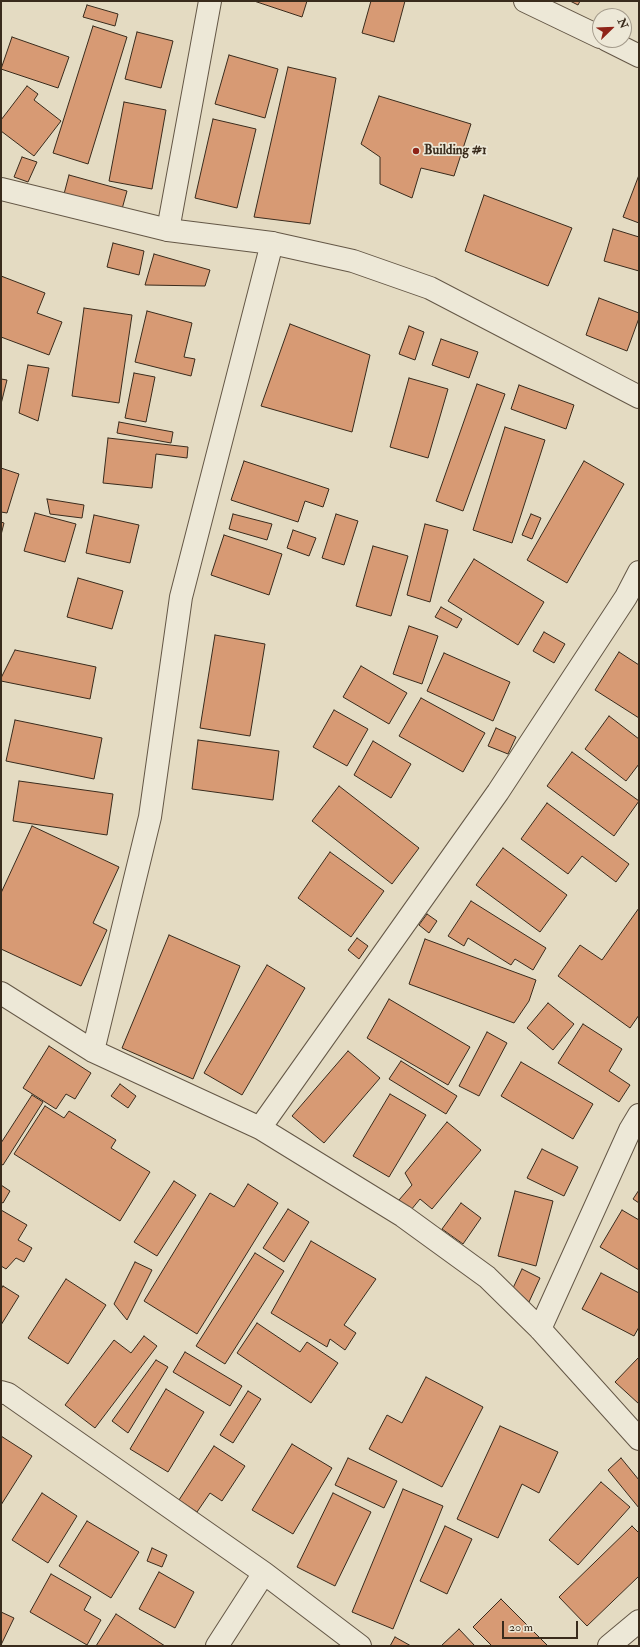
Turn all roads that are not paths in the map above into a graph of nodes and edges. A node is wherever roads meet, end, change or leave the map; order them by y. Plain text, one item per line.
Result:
1 (210, 1) edge
2 (525, 1) edge
3 (592, 33) edge
4 (623, 48) edge
5 (639, 56) edge
6 (1, 189) edge
7 (168, 230) junction
8 (272, 243) junction
9 (639, 397) edge
10 (639, 572) edge
11 (1, 992) edge
12 (93, 1051) junction
13 (639, 1115) edge
14 (260, 1128) junction
15 (540, 1330) junction
16 (1, 1392) edge
17 (639, 1439) edge
18 (264, 1573) junction
19 (639, 1621) edge
20 (217, 1646) edge
21 (360, 1646) edge
22 (609, 1646) edge

1 - 7 street
2 - 3 street
4 - 5 street
6 - 7 street
7 - 8 street
8 - 9 street
8 - 12 street
10 - 14 street
11 - 12 street
12 - 14 street
13 - 15 street
14 - 15 street
15 - 17 street
16 - 18 street
18 - 20 street
18 - 21 street
19 - 22 street

